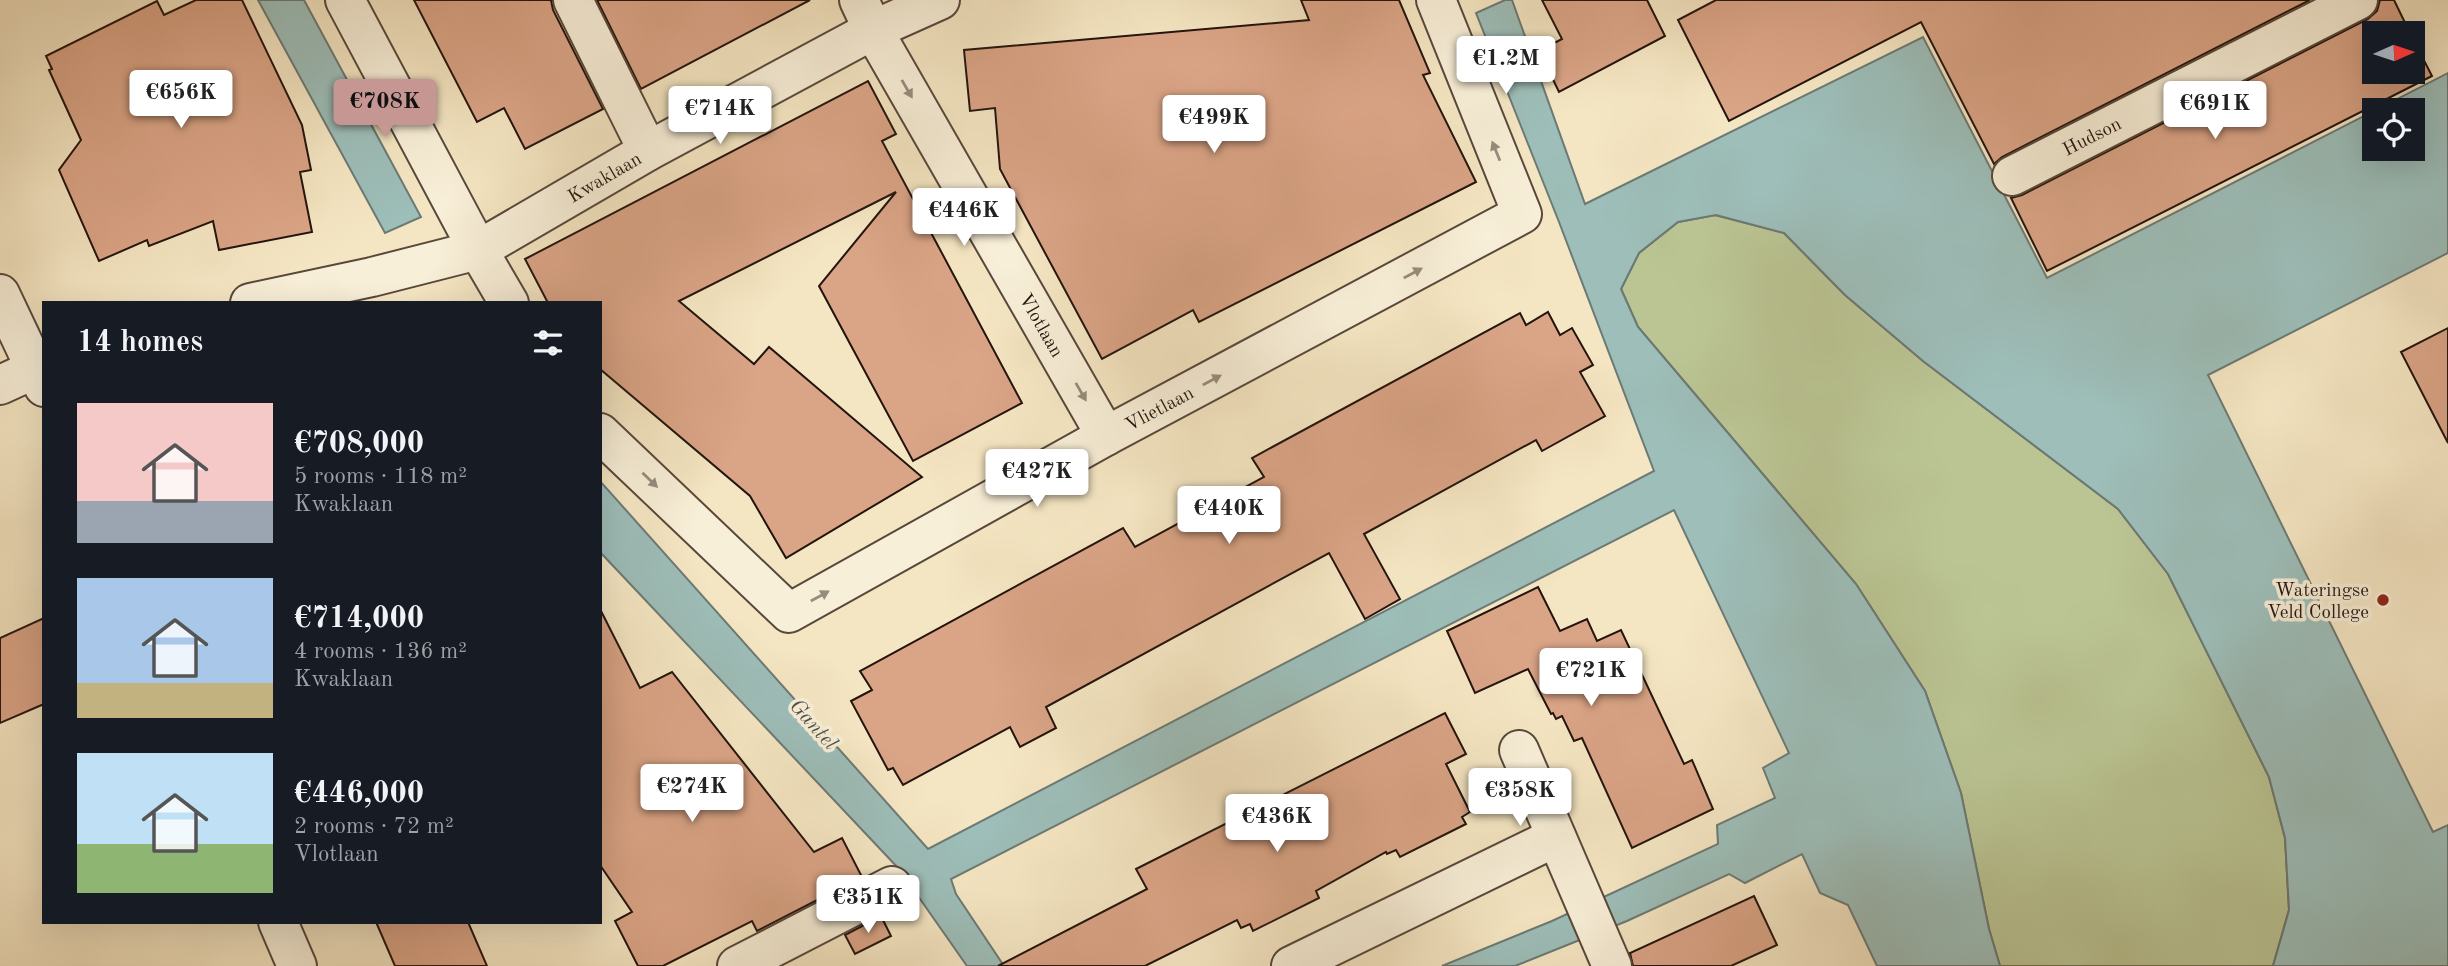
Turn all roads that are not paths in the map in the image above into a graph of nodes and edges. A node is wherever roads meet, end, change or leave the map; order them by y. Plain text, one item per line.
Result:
1 (345, 0) edge
2 (573, 0) edge
3 (940, 0) edge
4 (1436, 0) edge
5 (2358, 0) edge
6 (866, 15) edge
7 (648, 151) junction
8 (2012, 176) dead end
9 (478, 250) junction
10 (0, 294) edge
11 (259, 301) edge
12 (508, 301) edge
13 (41, 373) edge
14 (0, 385) edge
15 (602, 435) edge
16 (1106, 436) junction
17 (1519, 750) dead end
18 (1556, 837) junction
19 (892, 886) dead end
20 (279, 924) edge
21 (1610, 961) edge
22 (297, 966) edge
23 (737, 966) edge
24 (1291, 966) edge

1 - 9 street
2 - 7 street
3 - 6 street, Kwaklaan
16 -> 4 street, Vlietlaan
5 - 8 street, Hudson
6 - 7 street, Kwaklaan
6 -> 16 street, Vlotlaan
7 - 9 street, Kwaklaan
9 - 11 street, Kwaklaan
9 - 12 street
10 - 13 street
13 - 14 street
15 -> 16 street, Vlietlaan
17 - 18 street
18 - 21 street
18 - 24 street
19 - 23 street
20 - 22 street

